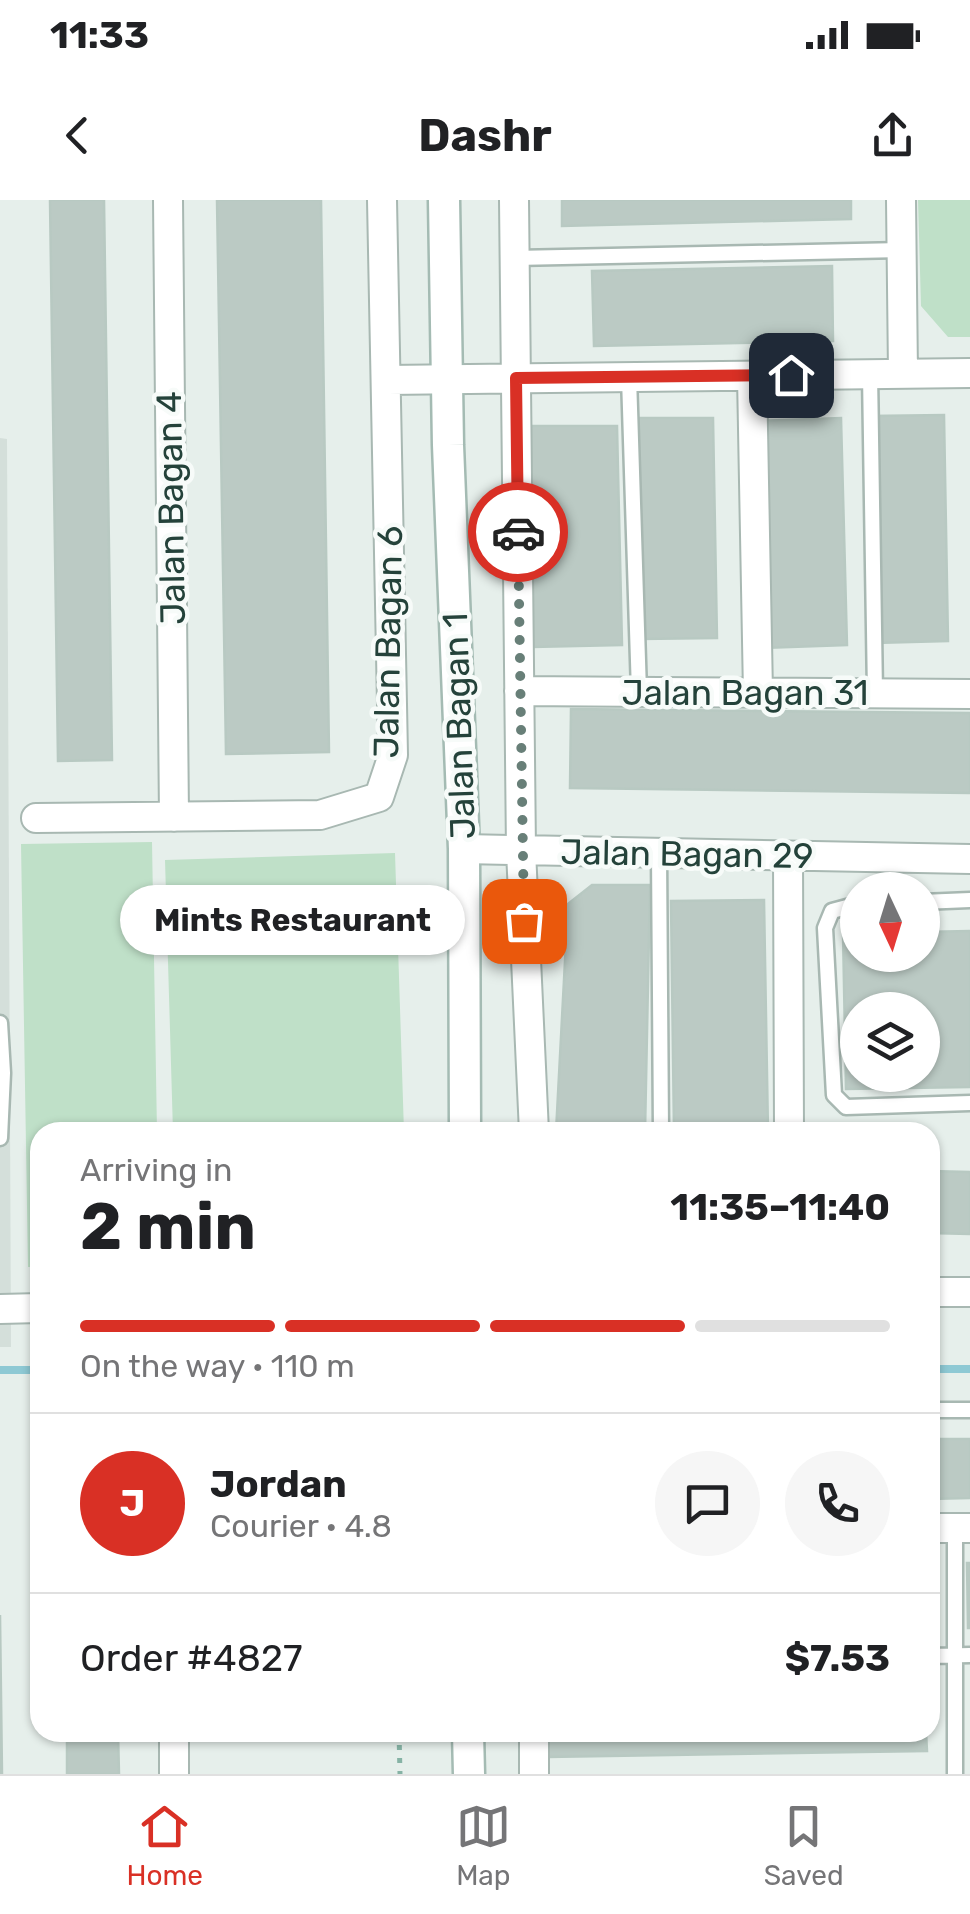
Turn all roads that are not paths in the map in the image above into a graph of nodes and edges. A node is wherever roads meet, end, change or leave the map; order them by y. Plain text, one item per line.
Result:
1 (168, 200) edge
2 (382, 200) edge
3 (444, 200) edge
4 (514, 200) edge
5 (901, 200) edge
6 (902, 250) junction
7 (515, 258) junction
8 (970, 373) edge
9 (870, 374) junction
10 (903, 374) junction
11 (752, 376) junction
12 (629, 377) junction
13 (516, 378) junction
14 (447, 379) junction
15 (388, 380) junction
16 (519, 690) junction
17 (639, 692) junction
18 (758, 693) junction
19 (875, 694) junction
20 (970, 694) edge
21 (174, 817) junction
22 (36, 818) dead end
23 (464, 850) junction
24 (521, 851) junction
25 (659, 854) junction
26 (788, 856) junction
27 (970, 860) edge
28 (970, 900) edge
29 (940, 901) edge
30 (840, 909) edge
31 (0, 1023) edge
32 (970, 1103) edge
33 (465, 1122) edge
34 (534, 1122) edge
35 (660, 1122) edge
36 (789, 1122) edge
37 (0, 1138) edge
38 (940, 1292) edge
39 (970, 1292) edge
40 (30, 1308) edge
41 (0, 1309) edge
42 (940, 1410) edge
43 (970, 1410) edge
44 (952, 1528) edge
45 (962, 1655) edge
46 (174, 1742) edge
47 (468, 1742) edge
48 (534, 1742) edge
49 (174, 1774) edge
50 (469, 1774) edge
51 (534, 1774) edge
52 (955, 1774) edge

1 - 21 street, Jalan Bagan 4
2 - 15 street, Jalan Bagan 6
3 - 14 street, Jalan Bagan 1
4 - 7 street, Jalan Bagan 1
5 - 6 street
6 - 7 lane
6 - 10 street
7 - 13 street, Jalan Bagan 1
8 - 10 street
9 - 10 street
9 - 11 street
9 - 19 lane
11 - 12 street
11 - 18 street
12 - 13 street
12 - 17 lane
13 - 14 street
13 - 16 street, Jalan Bagan 1
14 - 15 street
14 - 23 street, Jalan Bagan 1
15 - 21 street, Jalan Bagan 6
16 - 17 street, Jalan Bagan 31
16 - 24 street, Jalan Bagan 1
17 - 18 street, Jalan Bagan 31
18 - 19 street, Jalan Bagan 31
19 - 20 street, Jalan Bagan 31
21 - 22 street, Jalan Bagan 6
23 - 24 street, Jalan Bagan 29
23 - 33 street, Jalan Bagan 1
24 - 25 street, Jalan Bagan 29
24 - 34 street, Jalan Bagan 1
25 - 26 street, Jalan Bagan 29
25 - 35 lane
26 - 27 street, Jalan Bagan 29
26 - 36 street
28 - 29 lane
30 - 32 lane
31 - 37 lane
38 - 39 street
40 - 41 street
42 - 43 lane
44 - 45 lane
45 - 52 lane
46 - 49 street
47 - 50 street
48 - 51 street

